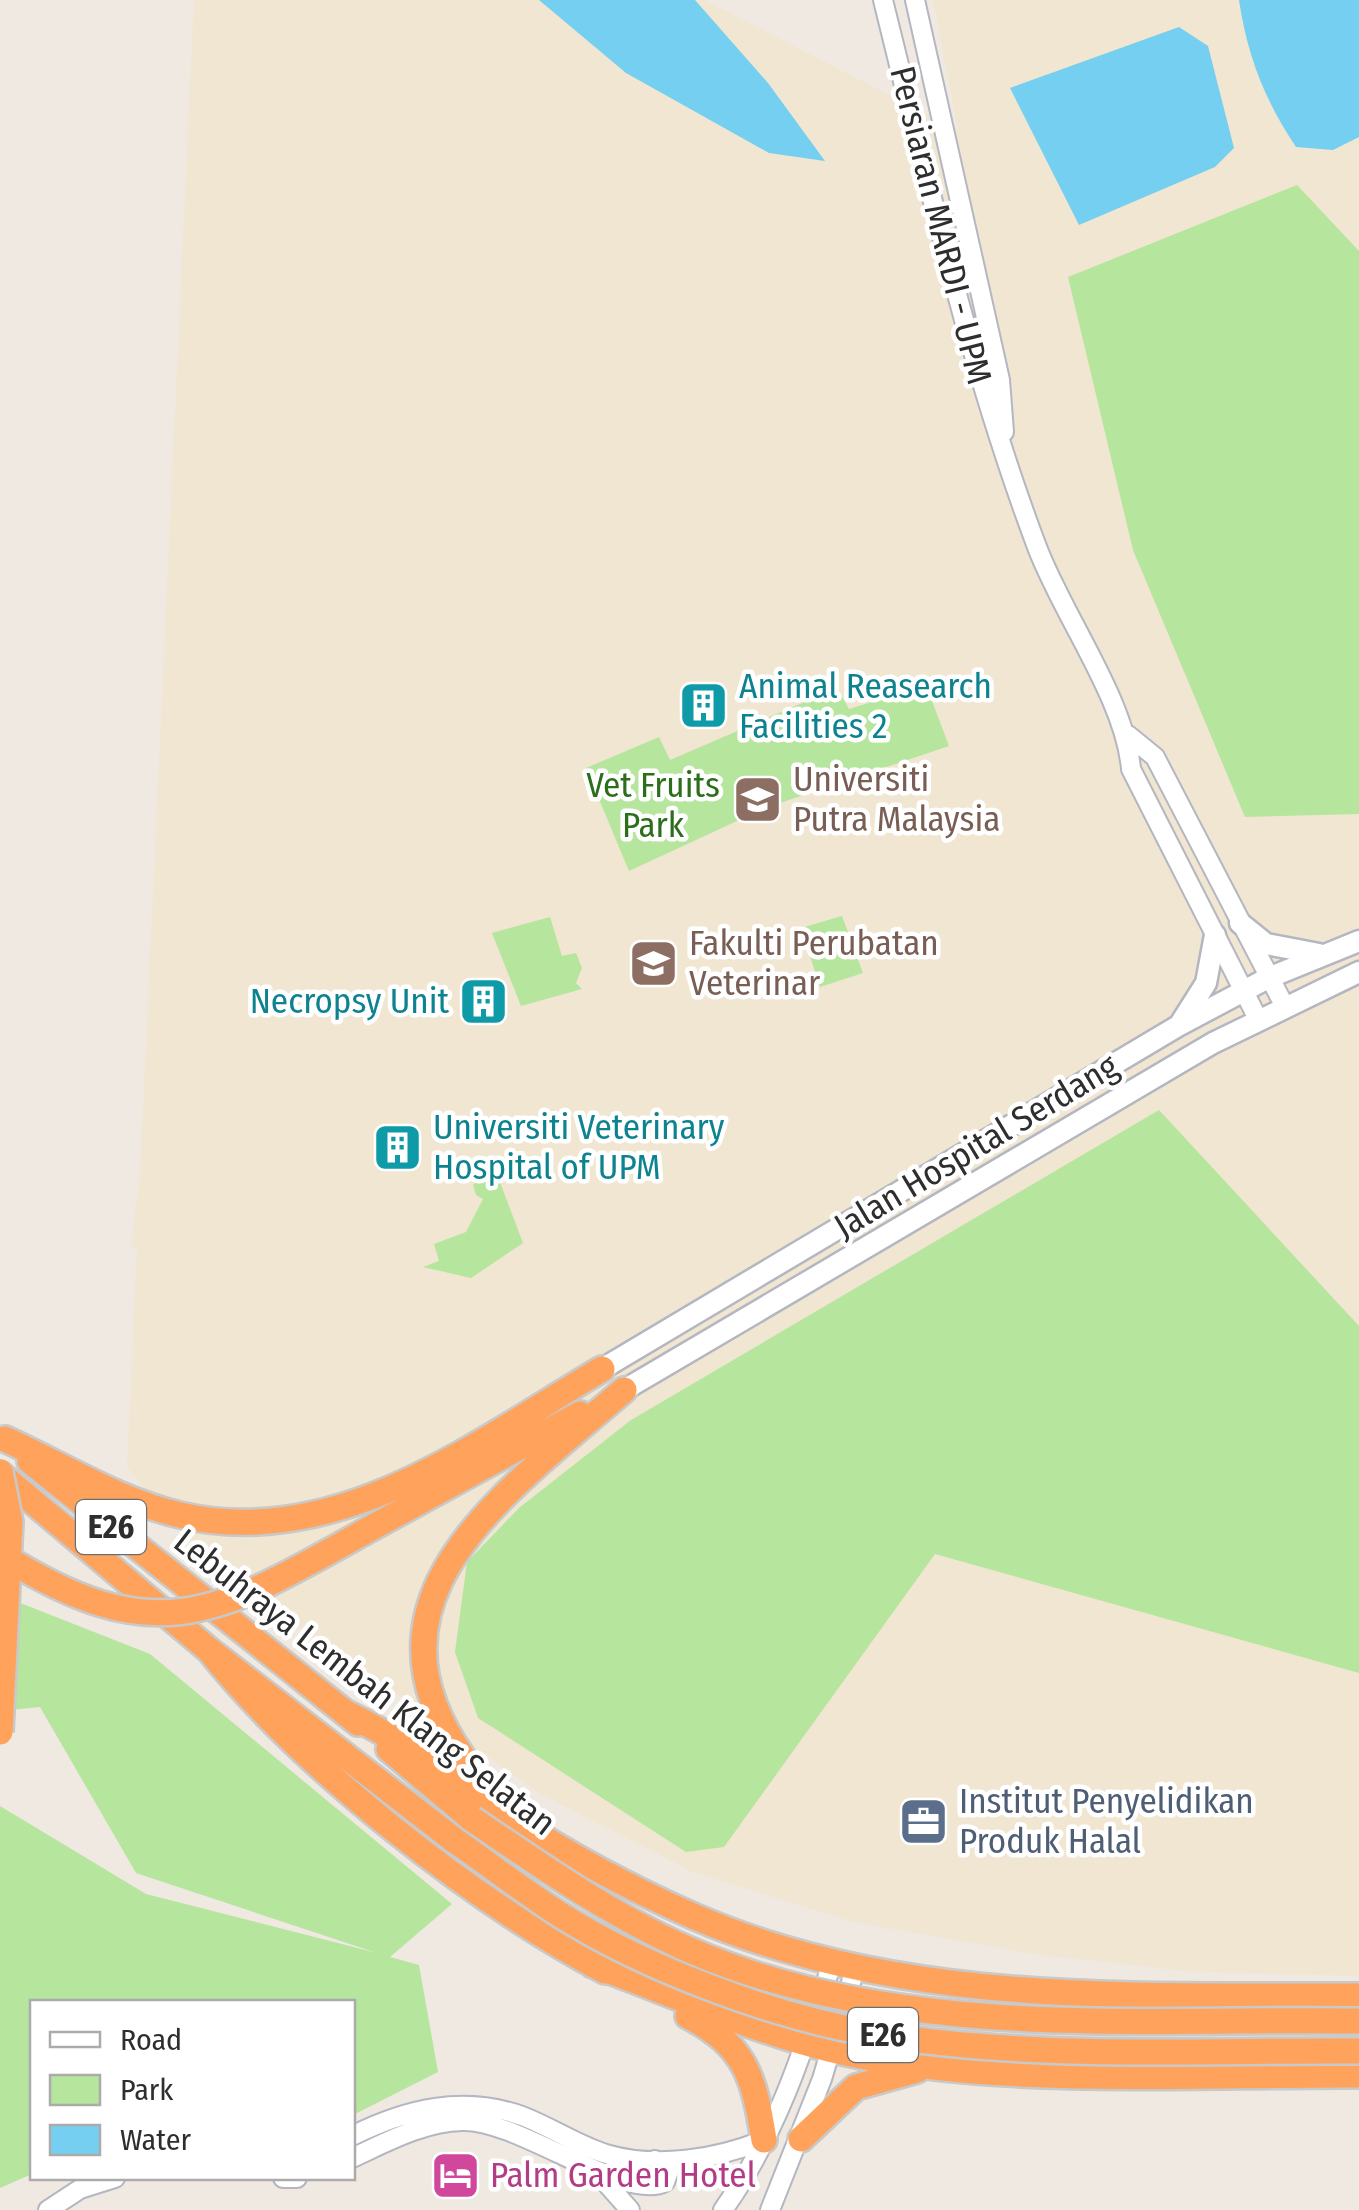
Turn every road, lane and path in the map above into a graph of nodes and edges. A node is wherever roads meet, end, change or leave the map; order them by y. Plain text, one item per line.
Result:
1 (884, 0) edge
2 (917, 5) edge
3 (1006, 448) junction
4 (1128, 735) junction
5 (1240, 923) junction
6 (1214, 935) junction
7 (1359, 942) edge
8 (1322, 954) junction
9 (1359, 972) edge
10 (1268, 978) junction
11 (1244, 991) junction
12 (1284, 1005) junction
13 (1258, 1018) junction
14 (1178, 1026) junction
15 (602, 1369) joint
16 (624, 1390) junction
17 (2, 1437) edge
18 (0, 1473) edge
19 (0, 1554) edge
20 (209, 1650) junction
21 (346, 1712) junction
22 (0, 1732) edge
23 (515, 1820) junction
24 (593, 1965) junction
25 (844, 1966) junction
26 (1359, 1996) edge
27 (1359, 2021) edge
28 (819, 2046) junction
29 (1359, 2052) edge
30 (946, 2066) junction
31 (1359, 2075) edge
32 (519, 2123) junction
33 (355, 2135) edge
34 (801, 2138) junction
35 (764, 2140) junction
36 (355, 2157) edge
37 (655, 2160) junction
38 (592, 2168) junction
39 (109, 2180) edge
40 (616, 2180) junction
41 (48, 2210) edge
42 (630, 2210) edge
43 (644, 2210) edge
44 (723, 2210) edge
45 (770, 2210) edge

1 - 3 street, Persiaran MARDI - UPM
2 - 3 street, Persiaran MARDI - UPM
3 - 4 street, Persiaran MARDI - UPM
4 - 5 street, Persiaran MARDI - UPM
4 - 6 street, Persiaran MARDI - UPM
5 - 8 main road
5 - 10 street, Persiaran MARDI - UPM
6 - 11 street, Persiaran MARDI - UPM
6 - 14 main road
7 - 8 main road, Jalan Hospital Serdang
8 - 10 main road, Jalan Hospital Serdang
9 - 12 main road, Jalan Hospital Serdang
10 - 11 main road, Jalan Hospital Serdang
10 - 12 street, Persiaran MARDI - UPM
11 - 13 street, Persiaran MARDI - UPM
11 - 14 main road, Jalan Hospital Serdang
12 - 13 main road, Jalan Hospital Serdang
13 - 16 main road, Jalan Hospital Serdang
14 - 15 main road, Jalan Hospital Serdang
15 - 17 highway
16 - 19 highway, bridge
16 - 23 highway
17 - 21 highway, Lebuhraya Lembah Klang Selatan / E26
18 - 20 highway, Lebuhraya Lembah Klang Selatan / E26
18 - 22 highway, bridge
20 - 24 highway
20 - 29 highway, Lebuhraya Lembah Klang Selatan / E26, bridge
21 - 23 highway
21 - 27 highway, Lebuhraya Lembah Klang Selatan / E26, bridge
23 - 25 highway
24 - 28 highway
24 - 35 highway
25 - 26 highway
25 - 28 street
28 - 30 highway
28 - 34 street
28 - 35 street
30 - 31 highway
30 - 34 highway
32 - 33 street
32 - 36 street
32 - 37 street
32 - 38 street
34 - 45 street
35 - 37 street
35 - 44 street
37 - 40 street
38 - 40 street
38 - 42 street
39 - 41 street
40 - 43 street

